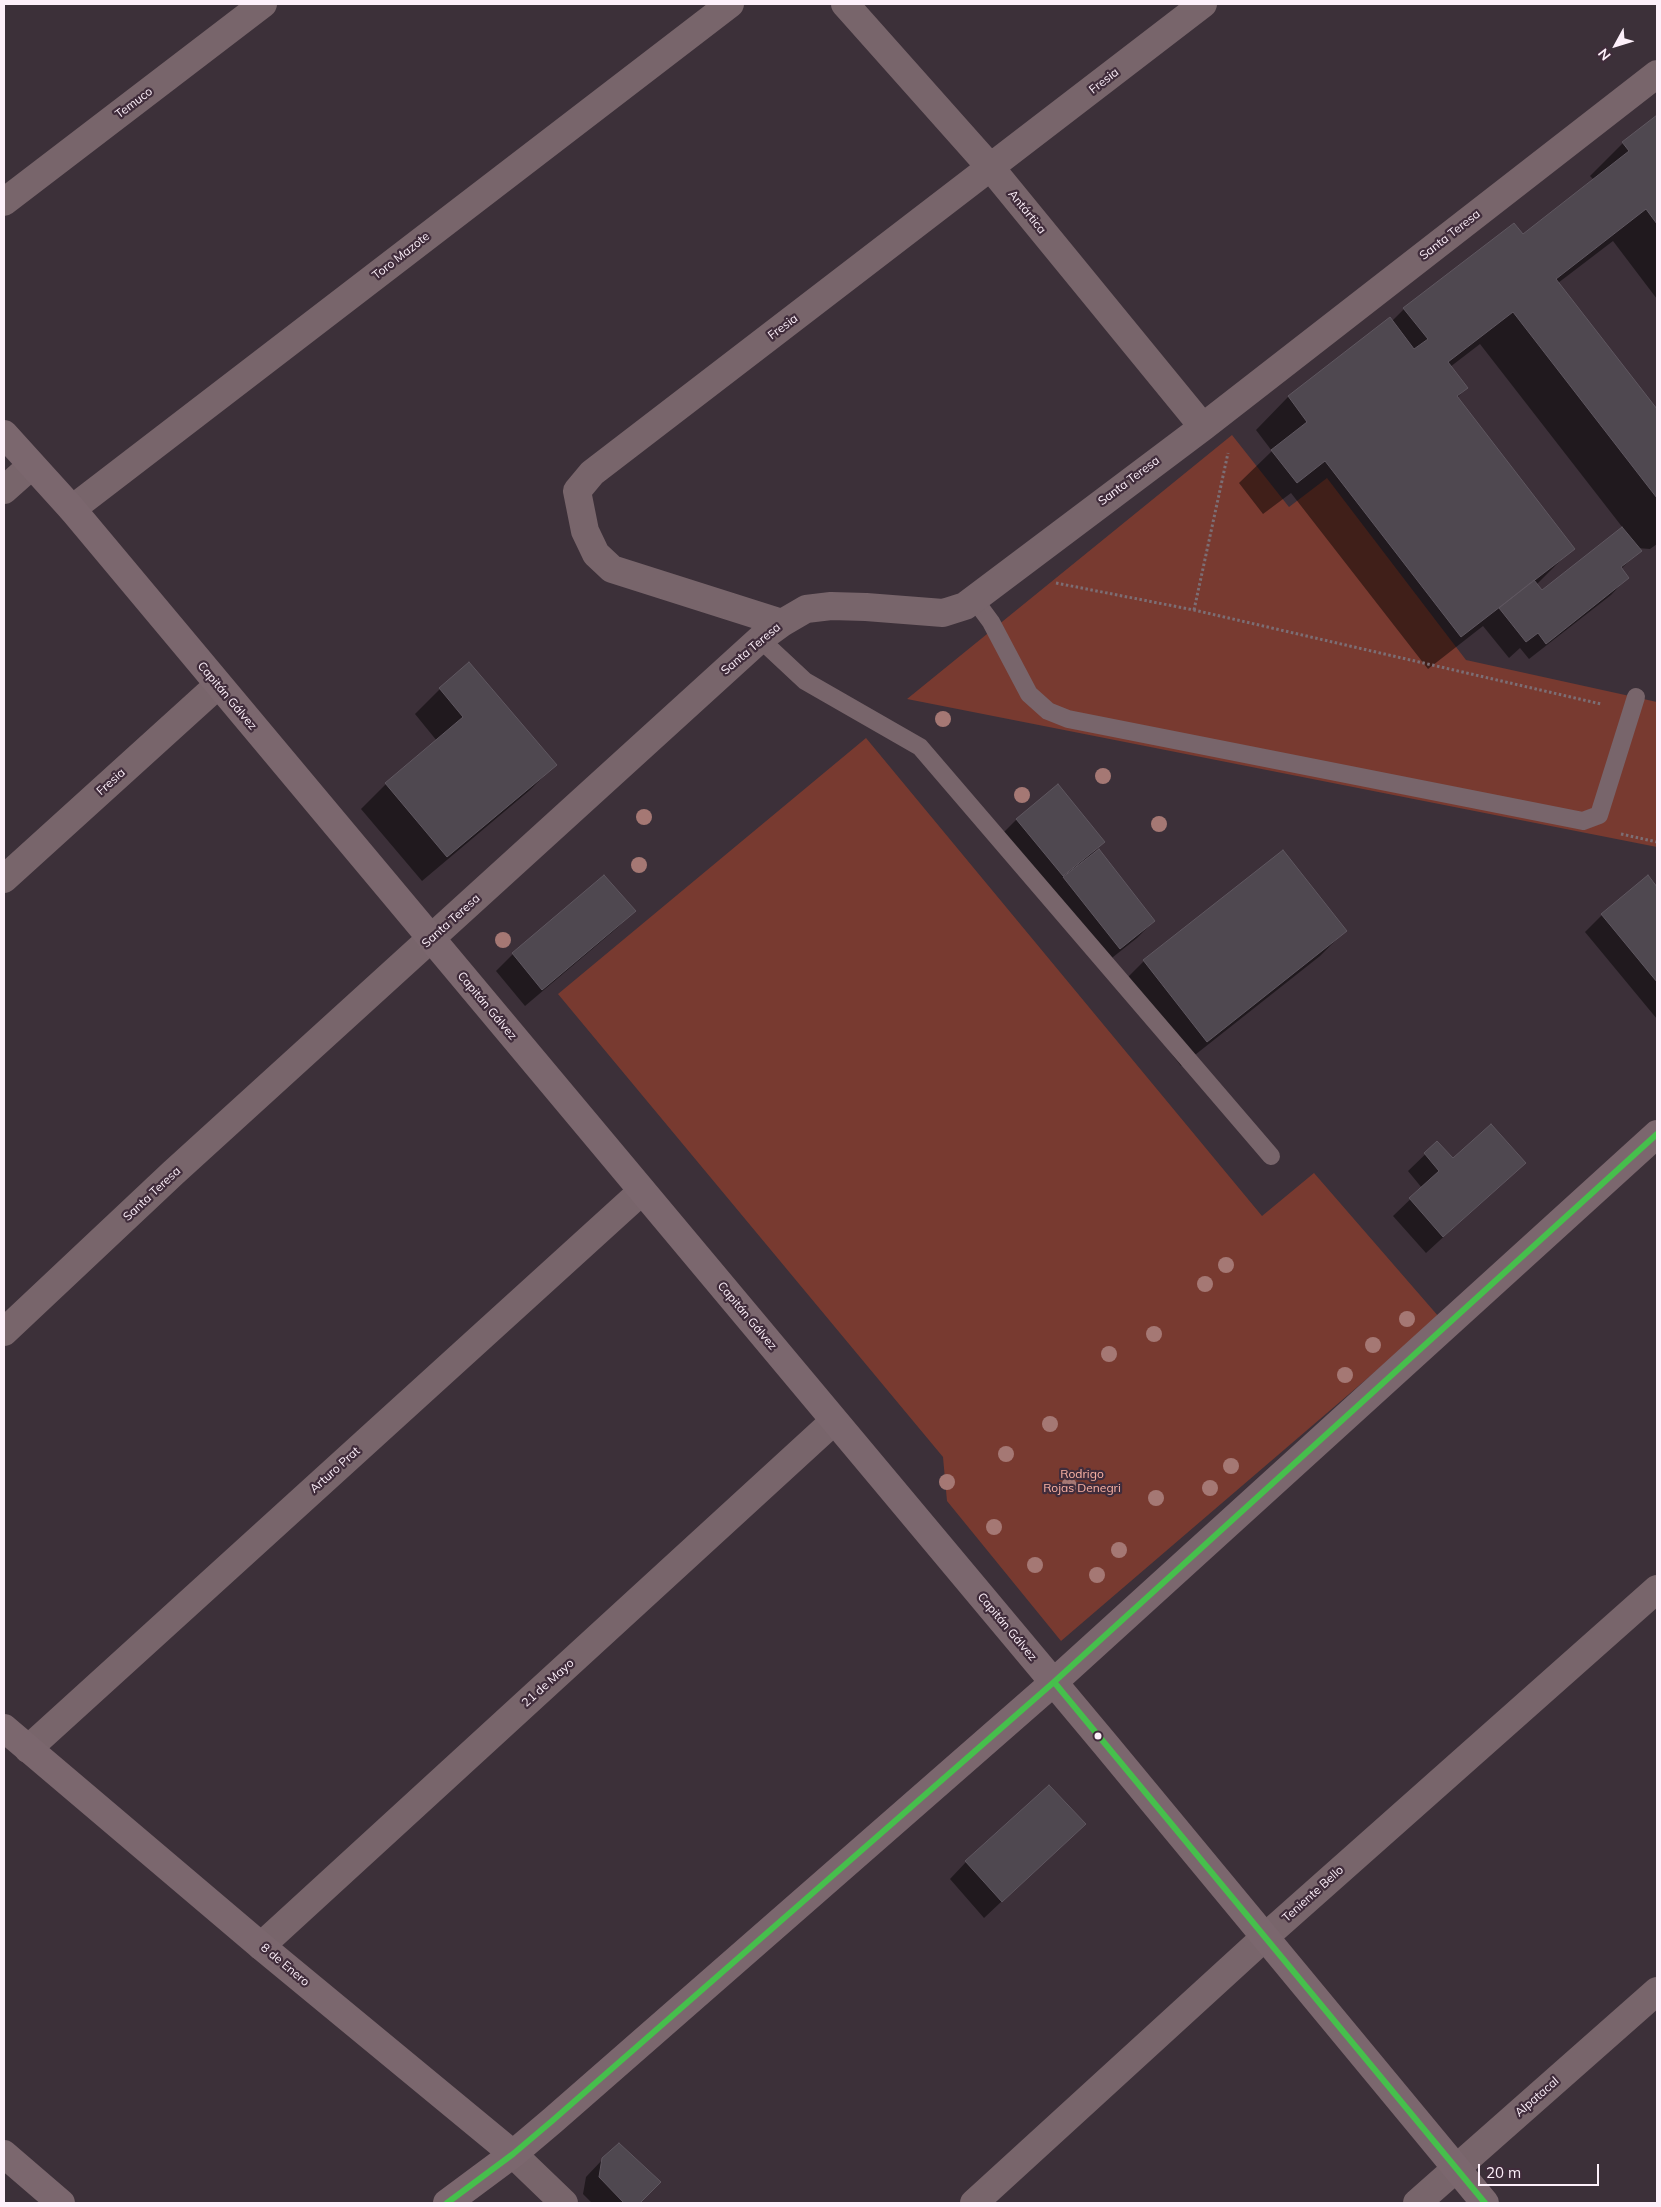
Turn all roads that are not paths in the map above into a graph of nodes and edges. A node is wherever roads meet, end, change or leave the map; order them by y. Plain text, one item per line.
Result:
1 (264, 4) edge
2 (730, 4) edge
3 (845, 4) edge
4 (1203, 4) edge
5 (1657, 74) edge
6 (991, 168) junction
7 (4, 202) edge
8 (1203, 427) junction
9 (4, 434) edge
10 (31, 466) junction
11 (4, 490) edge
12 (72, 509) junction
13 (974, 599) junction
14 (782, 623) junction
15 (760, 639) junction
16 (218, 685) junction
17 (1634, 704) road end
18 (4, 879) edge
19 (430, 939) junction
20 (1657, 1134) edge
21 (1271, 1156) dead end
22 (642, 1191) junction
23 (4, 1332) edge
24 (834, 1421) junction
25 (1657, 1589) edge
26 (1054, 1682) junction
27 (4, 1728) edge
28 (28, 1749) junction
29 (1265, 1937) junction
30 (262, 1946) junction
31 (1657, 1991) edge
32 (4, 2154) edge
33 (513, 2154) junction
34 (1456, 2168) junction
35 (62, 2203) edge
36 (447, 2203) edge
37 (564, 2203) edge
38 (974, 2203) edge
39 (1417, 2203) edge
40 (1485, 2203) edge

1 - 7 street, Temuco
2 - 12 street, Toro Mazote
3 - 6 street, Antártica
4 - 6 street, Fresia
5 - 8 street, Santa Teresa
6 - 8 street, Antártica
6 - 14 street, Fresia
8 - 13 street, Santa Teresa
9 - 10 street, Capitán Gálvez
10 - 11 street
10 - 12 street, Capitán Gálvez
12 - 16 street, Capitán Gálvez
13 - 14 street, Santa Teresa
13 - 17 lane
14 - 15 street, Santa Teresa
15 - 19 street, Santa Teresa
15 - 21 lane
16 - 18 street, Fresia
16 - 19 street, Capitán Gálvez
19 - 22 street, Capitán Gálvez
19 - 23 street, Santa Teresa
20 - 26 street
22 - 24 street, Capitán Gálvez
22 - 28 street, Arturo Prat
24 - 26 street, Capitán Gálvez
24 - 30 street, 21 de Mayo
25 - 29 street, Teniente Bello
26 - 29 street, Capitán Gálvez
26 - 33 street
27 - 28 street, 8 de Enero
28 - 30 street, 8 de Enero
29 - 34 street, Capitán Gálvez
29 - 38 street, Teniente Bello
30 - 33 street, 8 de Enero
31 - 34 street, Alpatacal
32 - 35 street
33 - 36 street
33 - 37 street, 8 de Enero
34 - 39 street, Alpatacal
34 - 40 street, Capitán Gálvez

